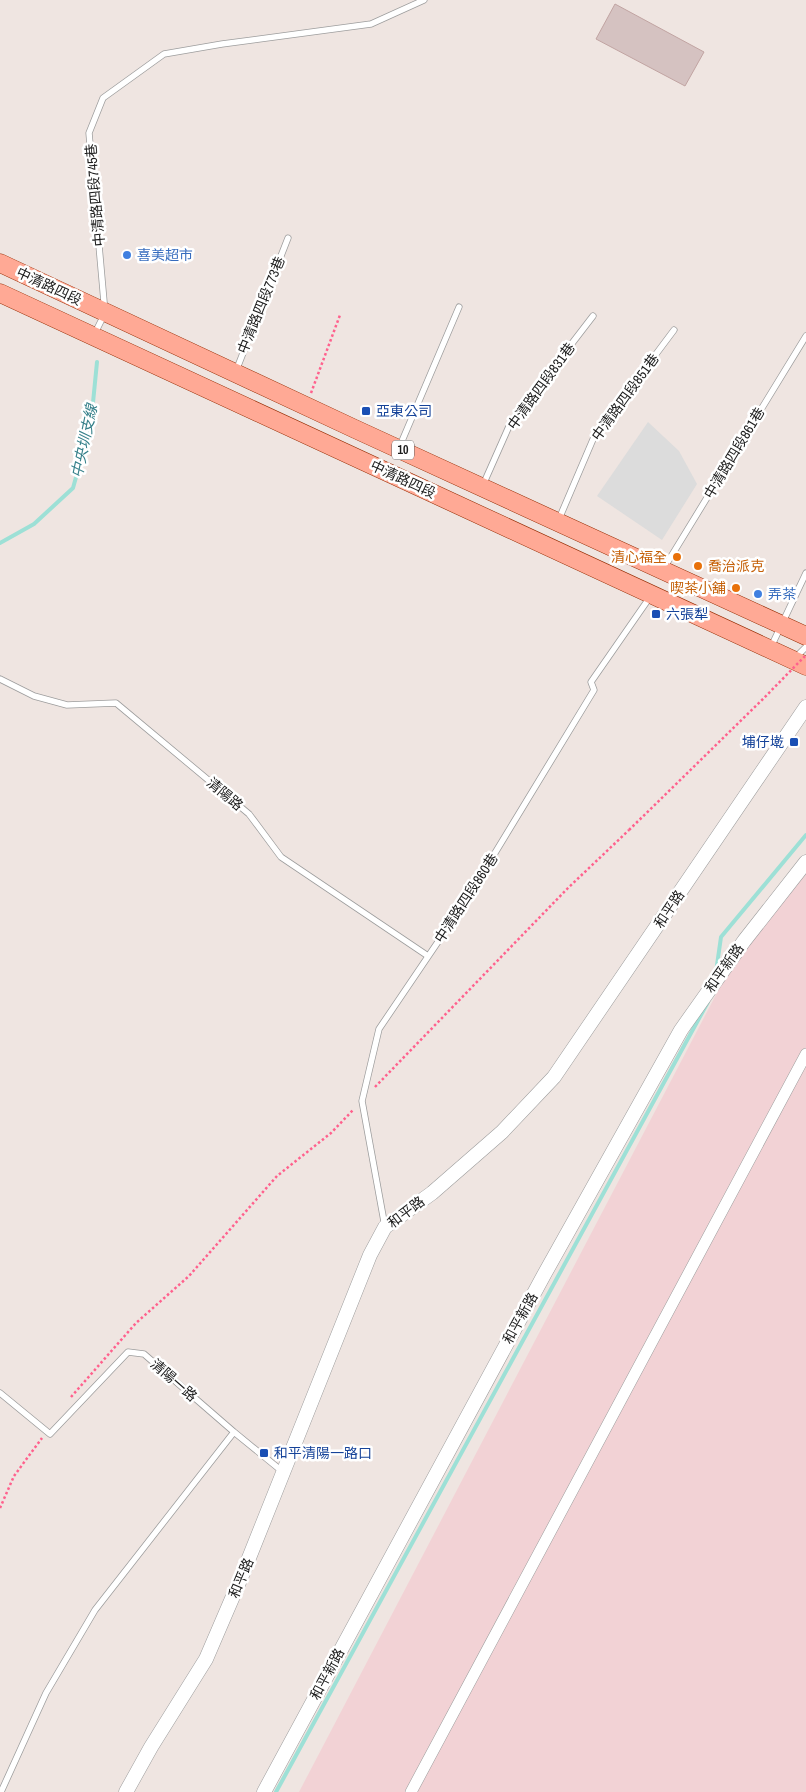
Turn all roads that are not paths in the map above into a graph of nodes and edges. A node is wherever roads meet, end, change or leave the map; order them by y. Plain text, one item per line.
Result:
1 (424, 0) edge
2 (288, 238) dead end
3 (0, 263) edge
4 (0, 293) edge
5 (459, 307) dead end
6 (105, 313) junction
7 (593, 316) dead end
8 (674, 330) dead end
9 (93, 336) junction
10 (806, 336) edge
11 (235, 372) junction
12 (399, 448) junction
13 (482, 486) junction
14 (558, 522) junction
15 (591, 537) junction
16 (581, 562) junction
17 (663, 570) junction
18 (806, 574) edge
19 (652, 594) junction
20 (781, 624) junction
21 (806, 636) edge
22 (806, 647) edge
23 (770, 649) junction
24 (802, 660) edge
25 (0, 678) edge
26 (806, 707) edge
27 (806, 862) edge
28 (428, 956) junction
29 (806, 1054) edge
30 (384, 1227) junction
31 (0, 1393) edge
32 (234, 1432) junction
33 (283, 1472) junction
34 (1, 1792) edge
35 (126, 1792) edge
36 (264, 1792) edge
37 (411, 1792) edge

1 - 6 lane, 中清路四段745巷
2 - 11 lane, 中清路四段773巷
3 - 6 main road, 中清路四段 / 10
4 - 9 main road, 中清路四段 / 10
5 - 12 lane
6 - 9 lane
6 - 11 main road, 中清路四段 / 10
7 - 13 lane, 中清路四段831巷
8 - 14 lane, 中清路四段851巷
9 - 16 main road, 中清路四段 / 10
10 - 17 lane, 中清路四段861巷
11 - 12 main road, 中清路四段 / 10
12 - 13 main road, 中清路四段 / 10
13 - 14 main road, 中清路四段 / 10
14 - 15 main road, 中清路四段 / 10
15 - 16 main road
15 - 17 main road, 中清路四段 / 10
16 - 19 main road, 中清路四段 / 10
17 - 20 main road, 中清路四段 / 10
18 - 20 lane
19 - 23 main road, 中清路四段 / 10
19 - 28 lane, 中清路四段860巷
20 - 21 main road, 中清路四段 / 10
20 - 23 lane
22 - 24 lane
23 - 24 main road, 中清路四段 / 10
25 - 28 lane, 清陽路
26 - 30 street, 和平路
27 - 36 street, 和平新路
28 - 30 lane, 中清路四段860巷
29 - 37 street
30 - 33 street, 和平路
31 - 32 lane, 清陽一路
32 - 33 lane, 清陽一路
32 - 34 lane
33 - 35 street, 和平路

